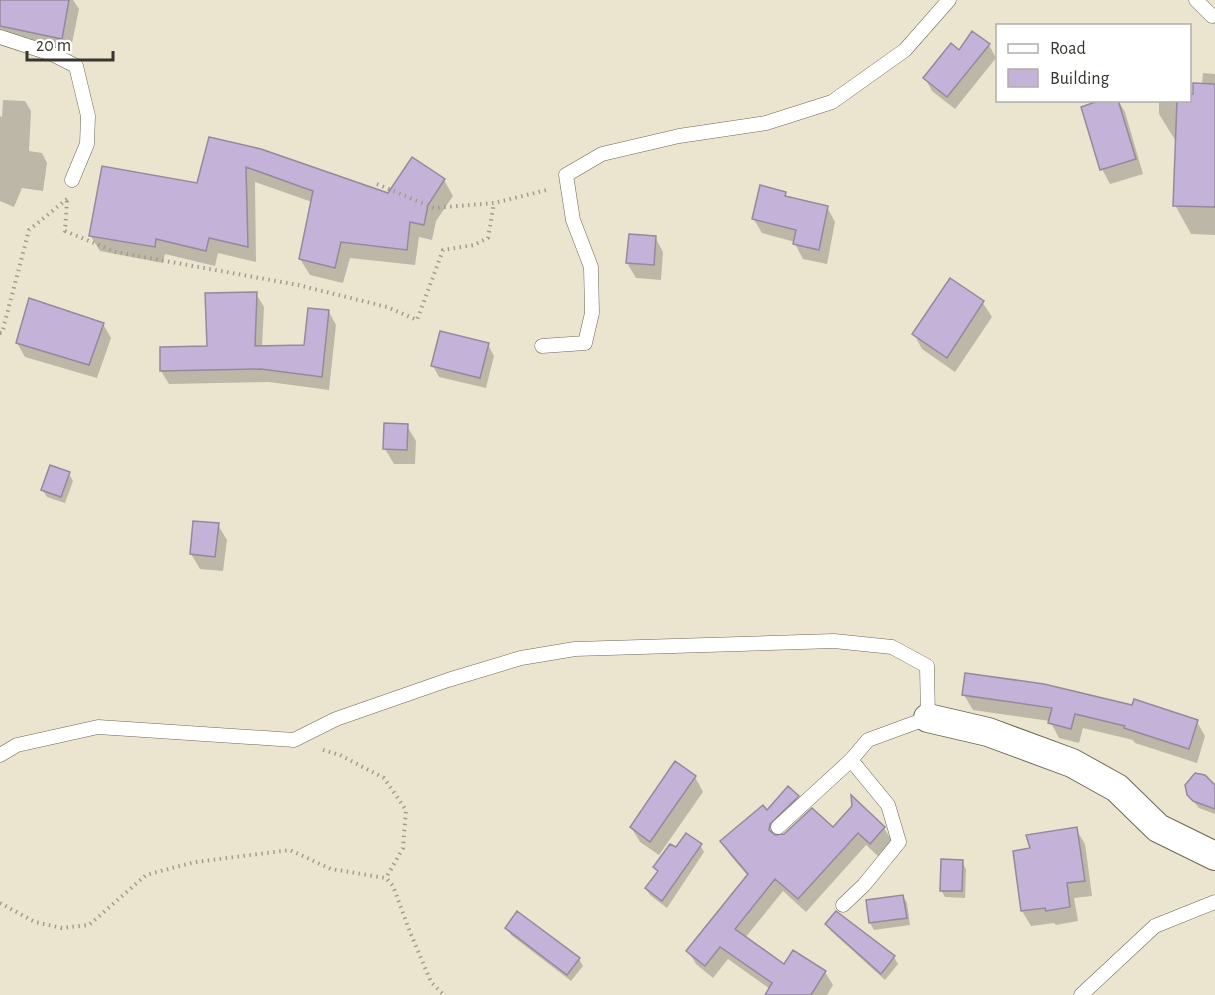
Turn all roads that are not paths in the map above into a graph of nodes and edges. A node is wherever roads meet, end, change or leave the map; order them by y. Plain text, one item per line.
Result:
1 (949, 0) edge
2 (1196, 0) edge
3 (1212, 16) dead end
4 (0, 37) edge
5 (72, 180) road end
6 (542, 346) dead end
7 (928, 718) junction
8 (0, 755) edge
9 (851, 760) junction
10 (778, 827) dead end
11 (1215, 856) edge
12 (1215, 902) edge
13 (843, 905) dead end
14 (1082, 995) edge

1 - 6 lane
2 - 3 lane
4 - 5 lane
7 - 8 lane
7 - 9 lane
7 - 11 street
9 - 10 lane
9 - 13 lane
12 - 14 lane

